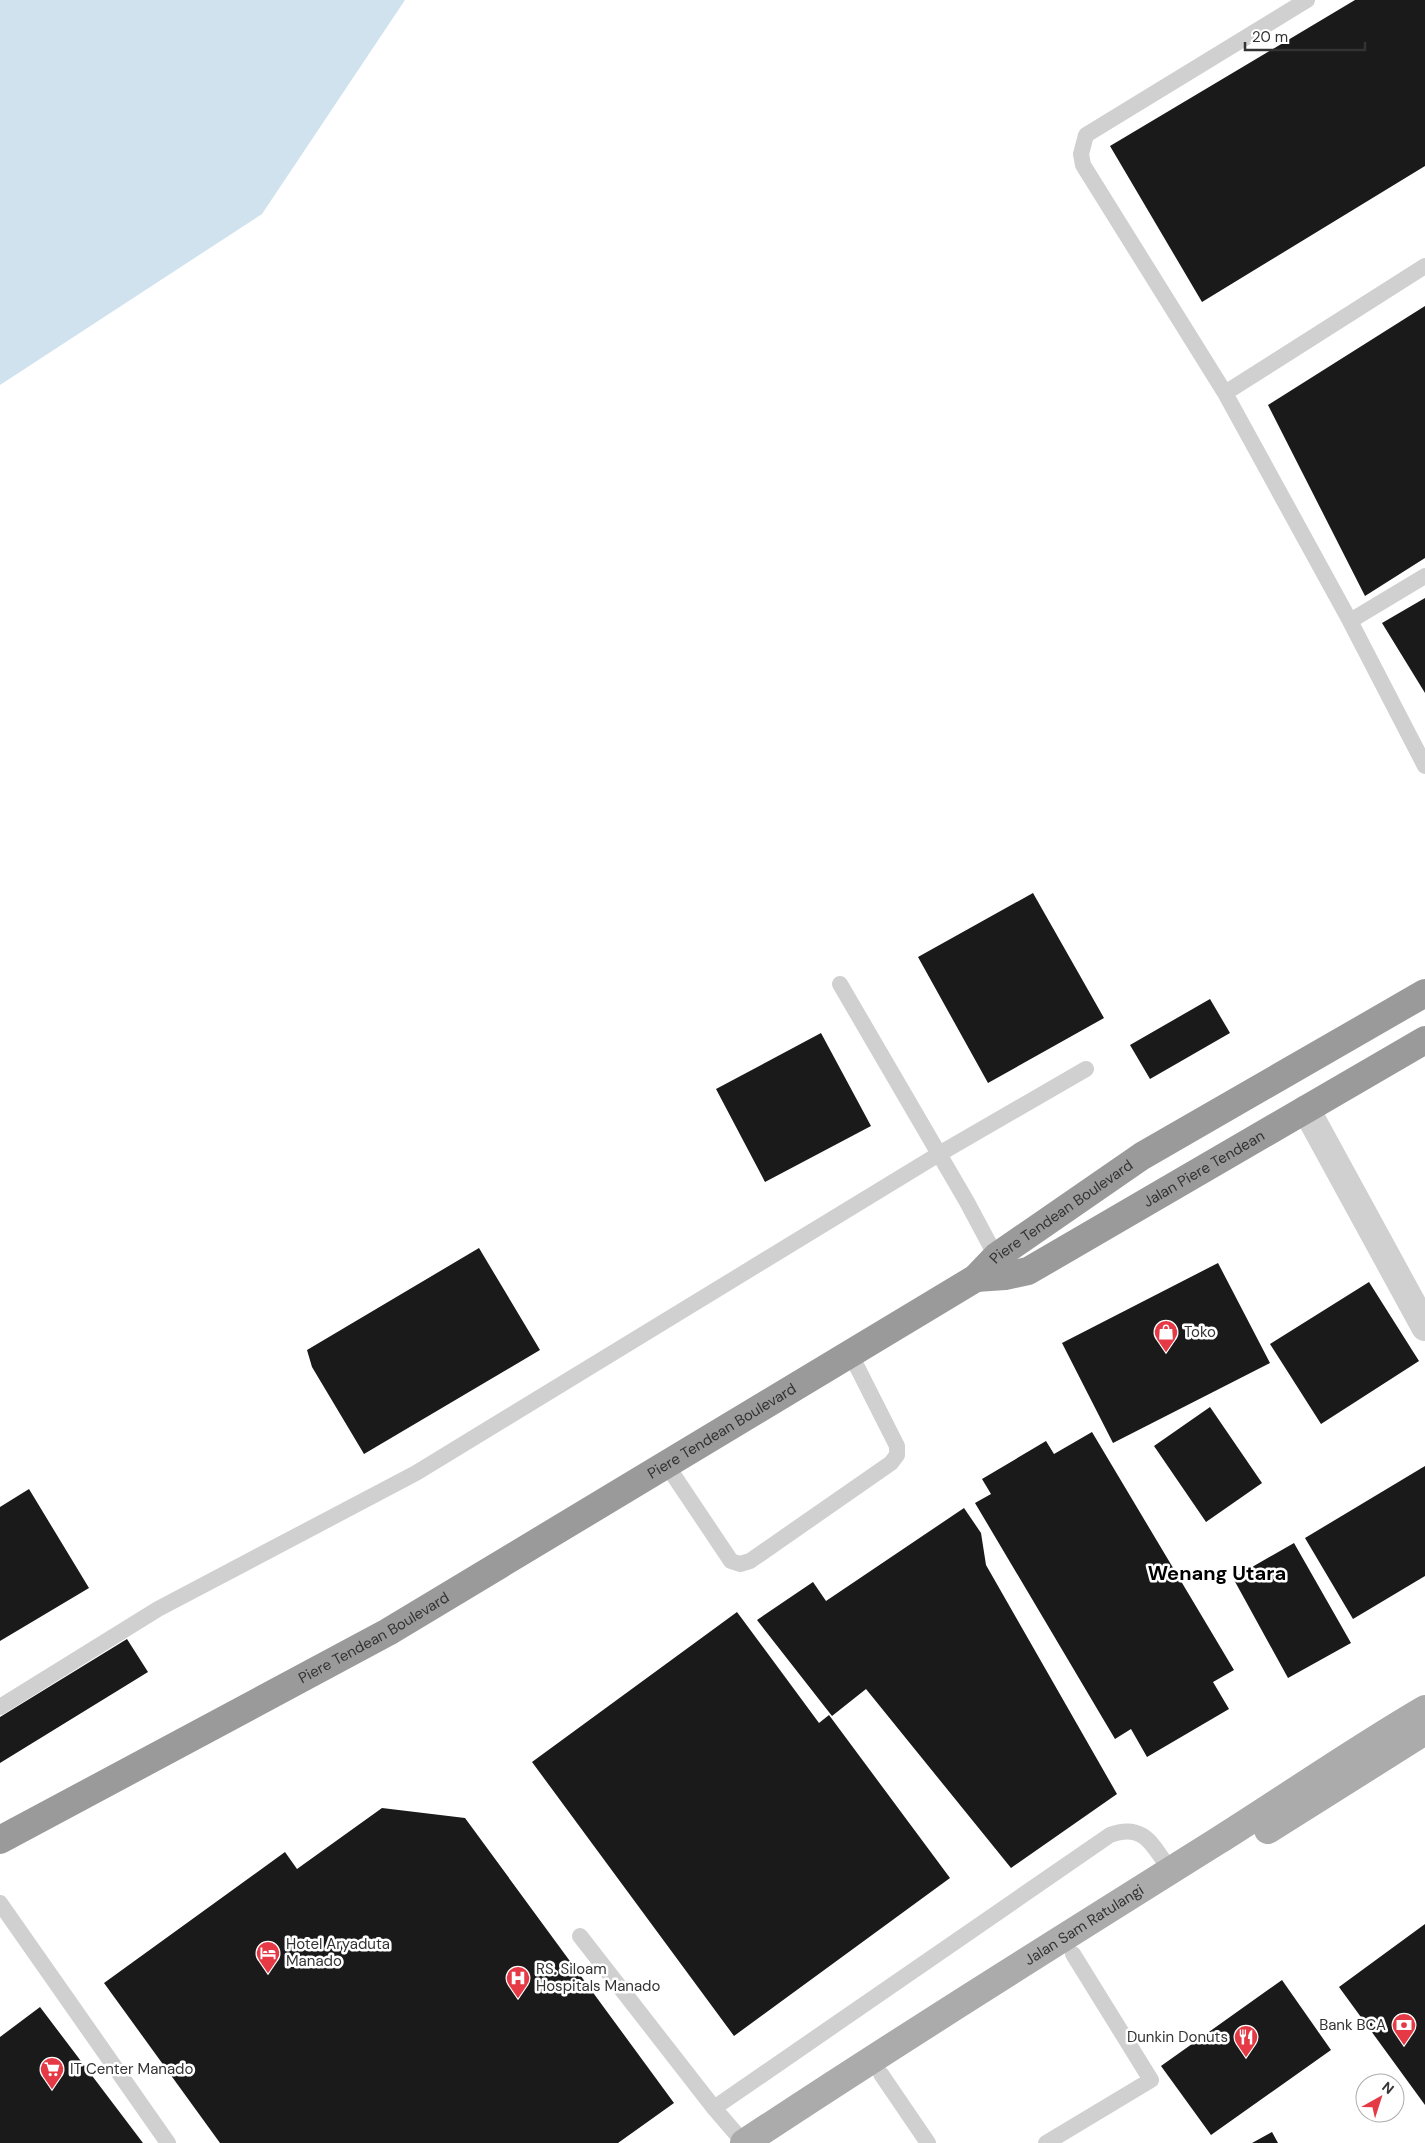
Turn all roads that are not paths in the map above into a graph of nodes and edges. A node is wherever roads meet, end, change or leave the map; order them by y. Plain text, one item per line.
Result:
1 (1308, 0) edge
2 (1425, 266) edge
3 (1225, 393) junction
4 (1425, 576) edge
5 (1350, 621) junction
6 (1425, 766) edge
7 (840, 984) dead end
8 (1425, 993) edge
9 (1425, 1040) edge
10 (1086, 1069) dead end
11 (1306, 1109) junction
12 (939, 1154) junction
13 (1001, 1266) junction
14 (1425, 1327) edge
15 (850, 1353) junction
16 (666, 1464) junction
17 (0, 1708) edge
18 (1425, 1709) edge
19 (1425, 1731) edge
20 (0, 1840) edge
21 (1170, 1870) junction
22 (0, 1904) edge
23 (580, 1936) dead end
24 (1073, 1954) junction
25 (881, 2074) junction
26 (714, 2108) junction
27 (168, 2143) edge
28 (744, 2143) edge
29 (773, 2143) edge
30 (928, 2143) edge
31 (1046, 2143) edge

1 - 3 lane
2 - 3 lane
3 - 5 lane
4 - 5 lane
5 - 6 lane
7 - 12 lane
8 - 13 highway, Piere Tendean Boulevard
9 - 11 highway, Jalan Piere Tendean
10 - 12 lane
11 - 13 highway, Jalan Piere Tendean
11 - 14 street
12 - 13 lane
12 - 17 lane
13 - 15 highway, Piere Tendean Boulevard
15 - 16 highway, Piere Tendean Boulevard
15 - 16 lane
16 - 20 highway, Piere Tendean Boulevard
18 - 21 main road, Jalan Sam Ratulangi
19 - 24 main road, Jalan Sam Ratulangi
21 - 26 lane
21 - 28 main road, Jalan Sam Ratulangi
22 - 27 lane
23 - 26 lane
24 - 25 main road, Jalan Sam Ratulangi
24 - 31 lane
25 - 29 main road, Jalan Sam Ratulangi
25 - 30 lane
26 - 28 lane

